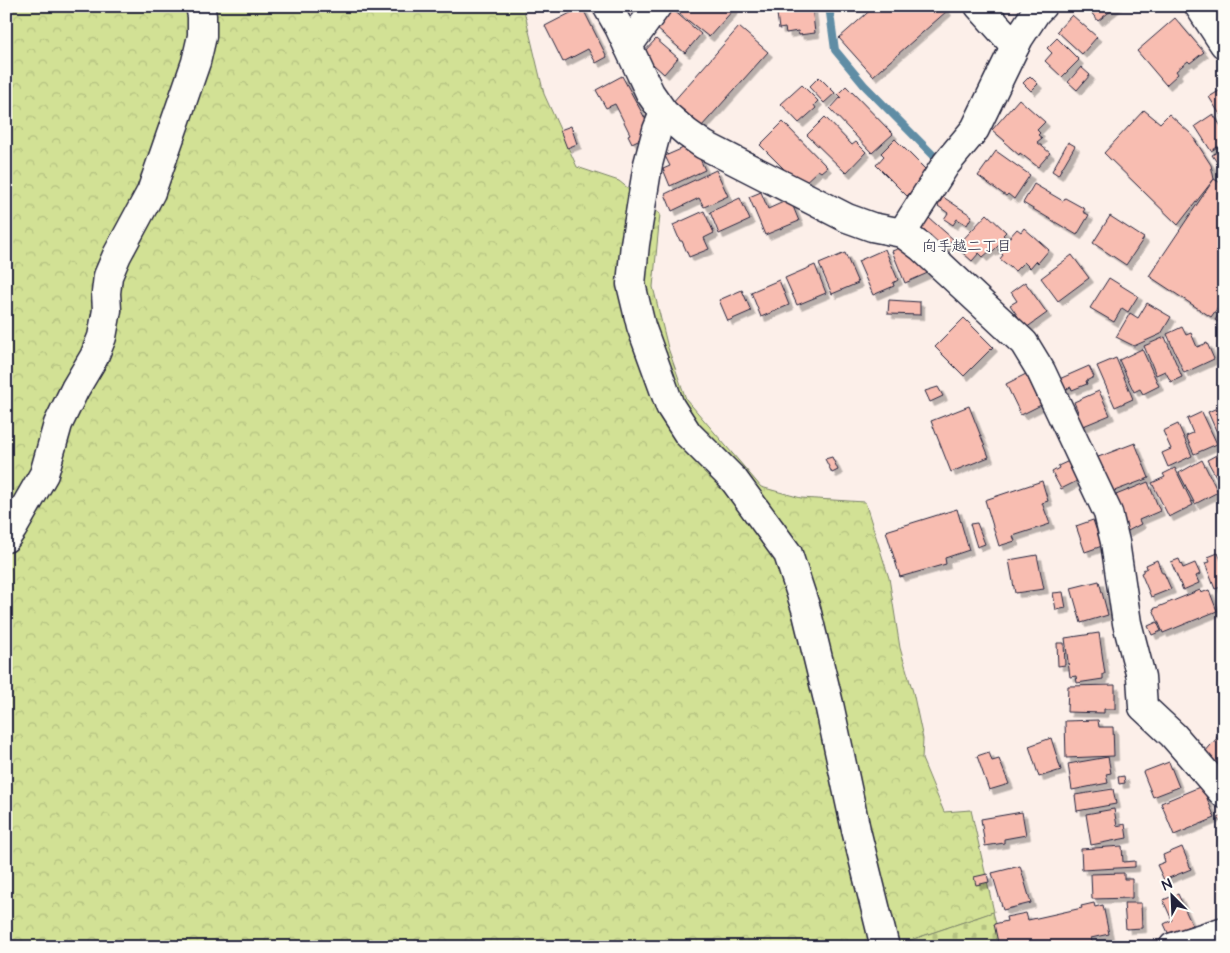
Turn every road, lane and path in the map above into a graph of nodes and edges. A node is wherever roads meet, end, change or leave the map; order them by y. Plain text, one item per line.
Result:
1 (200, 6) edge
2 (607, 6) edge
3 (657, 6) edge
4 (979, 6) edge
5 (1042, 6) edge
6 (1199, 6) edge
7 (1224, 44) edge
8 (628, 46) junction
9 (1015, 46) junction
10 (664, 113) junction
11 (902, 233) junction
12 (6, 538) edge
13 (1224, 794) edge
14 (1224, 931) edge
15 (885, 947) edge
16 (1173, 947) edge

1 - 12 street
2 - 8 street
3 - 8 street
4 - 9 street
5 - 9 street
6 - 7 street
8 - 10 street
9 - 11 street
10 - 11 street
10 - 15 street
11 - 13 street
14 - 16 street

